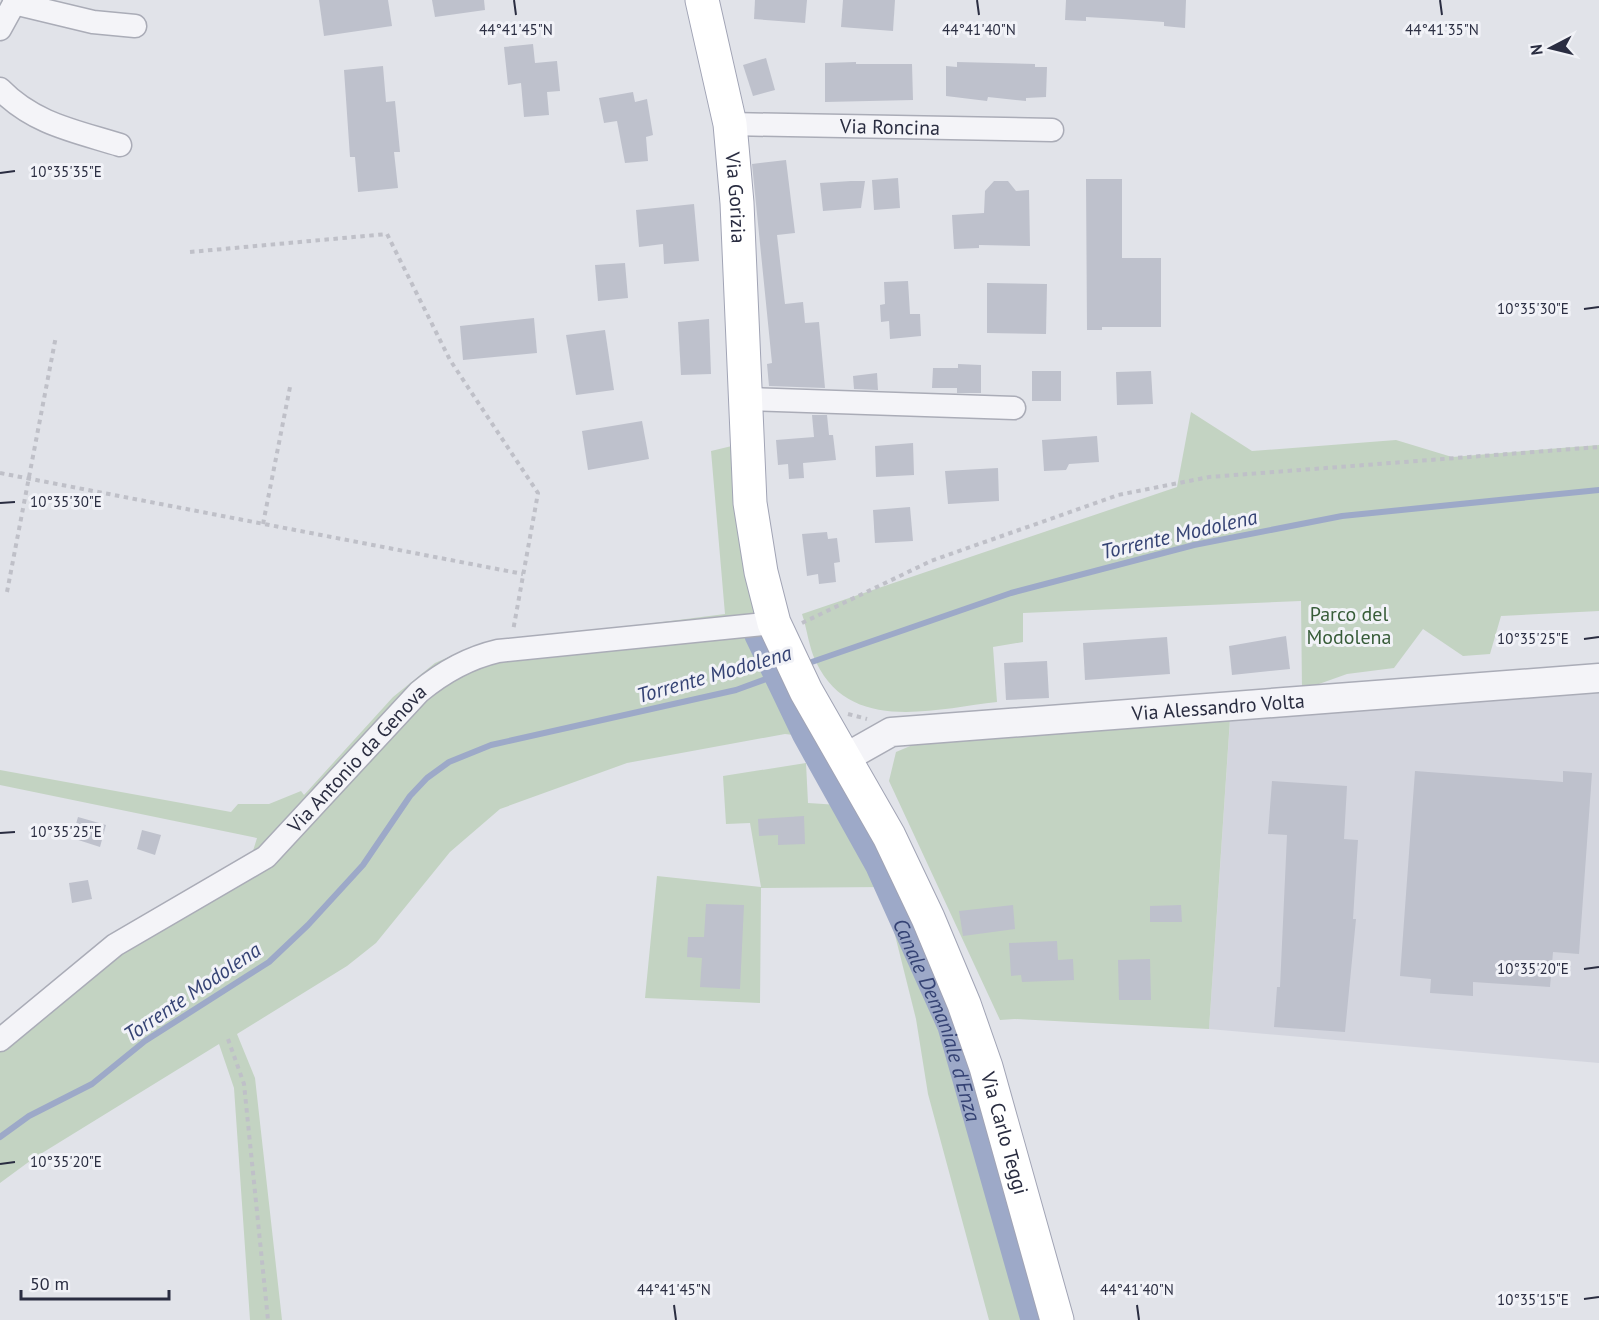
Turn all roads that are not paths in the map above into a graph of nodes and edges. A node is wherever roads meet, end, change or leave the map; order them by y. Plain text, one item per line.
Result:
1 (702, 0) edge
2 (15, 1) edge
3 (135, 26) dead end
4 (0, 29) edge
5 (0, 89) edge
6 (730, 124) junction
7 (1052, 130) dead end
8 (120, 145) dead end
9 (747, 399) junction
10 (1014, 408) dead end
11 (785, 628) junction
12 (1599, 678) edge
13 (845, 758) junction
14 (0, 1040) edge
15 (1057, 1320) edge

1 - 6 main road, Via Gorizia
2 - 3 street
2 - 4 street
5 - 8 street
6 - 7 street, Via Roncina
6 - 9 main road, Via Gorizia
9 - 10 street
9 - 11 main road, Via Gorizia
11 - 13 main road, Via Gorizia
11 - 14 street, Via Antonio da Genova
12 - 13 street, Via Alessandro Volta
13 - 15 main road, Via Carlo Teggi

